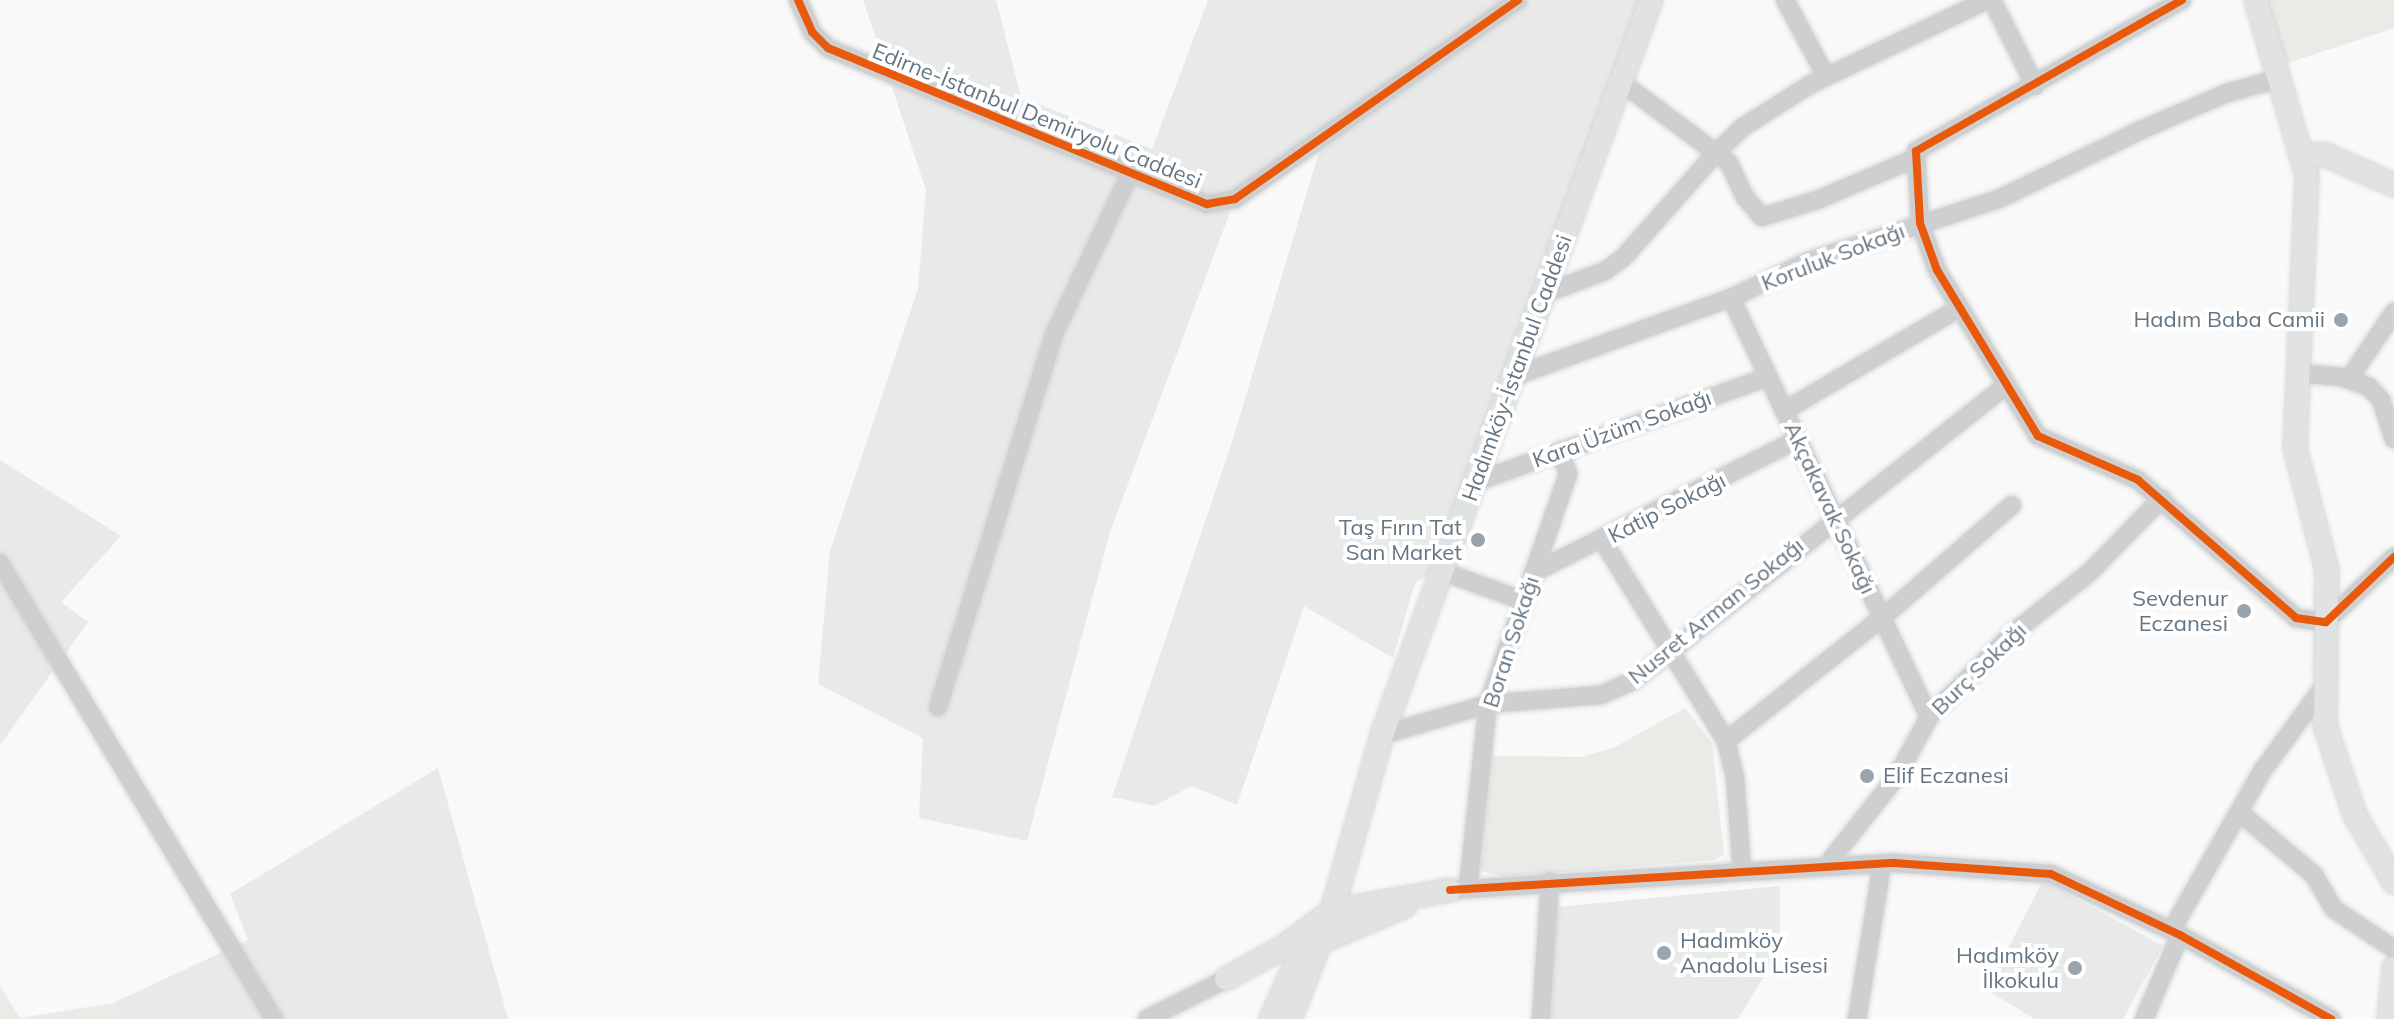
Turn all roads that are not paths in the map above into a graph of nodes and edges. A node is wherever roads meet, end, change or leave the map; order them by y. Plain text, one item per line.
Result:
1 (798, 0) edge
2 (1518, 0) edge
3 (1651, 0) edge
4 (1785, 0) edge
5 (1990, 0) edge
6 (2182, 0) edge
7 (2256, 0) edge
8 (1826, 76) junction
9 (2281, 78) junction
10 (1621, 82) junction
11 (2035, 86) junction
12 (1716, 153) junction
13 (2304, 154) junction
14 (1916, 158) junction
15 (1130, 174) junction
16 (2394, 185) edge
17 (1920, 223) junction
18 (1544, 294) junction
19 (1731, 298) junction
20 (1957, 309) junction
21 (2394, 312) edge
22 (2298, 373) junction
23 (1515, 376) junction
24 (1768, 377) junction
25 (2349, 379) junction
26 (2006, 385) junction
27 (1784, 411) junction
28 (1798, 439) junction
29 (2394, 439) edge
30 (1560, 451) junction
31 (1476, 482) junction
32 (2162, 498) junction
33 (2012, 505) dead end
34 (1834, 516) junction
35 (1603, 541) junction
36 (2394, 557) edge
37 (0, 563) edge
38 (1444, 572) junction
39 (1533, 573) junction
40 (1524, 601) junction
41 (1882, 618) junction
42 (2326, 622) junction
43 (1669, 651) junction
44 (2325, 685) junction
45 (1488, 704) junction
46 (938, 707) dead end
47 (1929, 717) junction
48 (1382, 735) junction
49 (1726, 741) junction
50 (2239, 812) junction
51 (1882, 864) junction
52 (1826, 866) junction
53 (1742, 870) junction
54 (1550, 881) junction
55 (2394, 882) edge
56 (1459, 888) junction
57 (1332, 911) junction
58 (1316, 933) junction
59 (2176, 933) junction
60 (2394, 949) edge
61 (1301, 954) junction
62 (2394, 968) edge
63 (1226, 979) junction
64 (274, 1019) edge
65 (1147, 1019) edge
66 (1271, 1019) edge
67 (1290, 1019) edge
68 (1541, 1019) edge
69 (1857, 1019) edge
70 (2144, 1019) edge
71 (2331, 1019) edge
72 (2389, 1019) edge

1 - 15 street, Edirne-İstanbul Demiryolu Caddesi
2 - 15 street, Edirne-İstanbul Demiryolu Caddesi
3 - 10 main road, Hadımköy-İstanbul Caddesi
4 - 8 street
5 - 8 street
5 - 11 street
6 - 11 street
7 - 9 main road
8 - 12 street
9 - 13 main road
9 - 17 street, Koruluk Sokağı
10 - 12 street
10 - 18 main road, Hadımköy-İstanbul Caddesi
11 - 14 street
12 - 14 street
12 - 18 street
13 - 16 main road
13 - 22 main road
14 - 17 street
15 - 46 street
17 - 19 street, Koruluk Sokağı
17 - 20 street
18 - 23 main road, Hadımköy-İstanbul Caddesi
19 - 23 street, Koruluk Sokağı
19 - 24 street, Akçakavak Sokağı
20 - 26 street
20 - 27 street
21 - 25 street
22 - 25 street
22 - 42 main road
23 - 31 main road, Hadımköy-İstanbul Caddesi
24 - 27 street, Akçakavak Sokağı
24 - 30 street, Kara Üzüm Sokağı
25 - 29 street
26 - 32 street
26 - 34 street, Nusret Arman Sokağı
27 - 28 street, Akçakavak Sokağı
28 - 34 street, Akçakavak Sokağı
28 - 35 street, Katip Sokağı
30 - 31 street, Kara Üzüm Sokağı
30 - 39 street, Boran Sokağı
31 - 38 main road, Hadımköy-İstanbul Caddesi
32 - 42 street
32 - 47 street, Burç Sokağı
33 - 41 street
34 - 41 street, Akçakavak Sokağı
34 - 43 street, Nusret Arman Sokağı
35 - 39 street, Katip Sokağı
35 - 43 street
36 - 42 street
37 - 64 street
38 - 40 street
38 - 48 main road, Hadımköy-İstanbul Caddesi
39 - 40 street, Boran Sokağı
40 - 45 street, Boran Sokağı
41 - 47 street, Akçakavak Sokağı
41 - 49 street
42 - 44 main road
43 - 45 street, Nusret Arman Sokağı
43 - 49 street
44 - 50 street
44 - 55 main road
45 - 48 street, Nusret Arman Sokağı
45 - 56 street, Boran Sokağı
47 - 52 street, Burç Sokağı
48 - 57 main road, Hadımköy-İstanbul Caddesi
48 - 58 main road, Hadımköy-İstanbul Caddesi
49 - 53 street
50 - 59 street
50 - 60 street
51 - 52 street
51 - 59 street
51 - 69 street
52 - 53 street
53 - 54 street
54 - 56 street
54 - 68 street
56 - 57 main road
56 - 58 main road
57 - 58 main road, Hadımköy-İstanbul Caddesi
58 - 61 main road, Hadımköy-İstanbul Caddesi
58 - 63 main road
58 - 67 main road, Hadımköy-İstanbul Caddesi
59 - 70 street
59 - 71 street
61 - 63 main road
61 - 66 main road, Hadımköy-İstanbul Caddesi
62 - 72 main road
63 - 65 street

